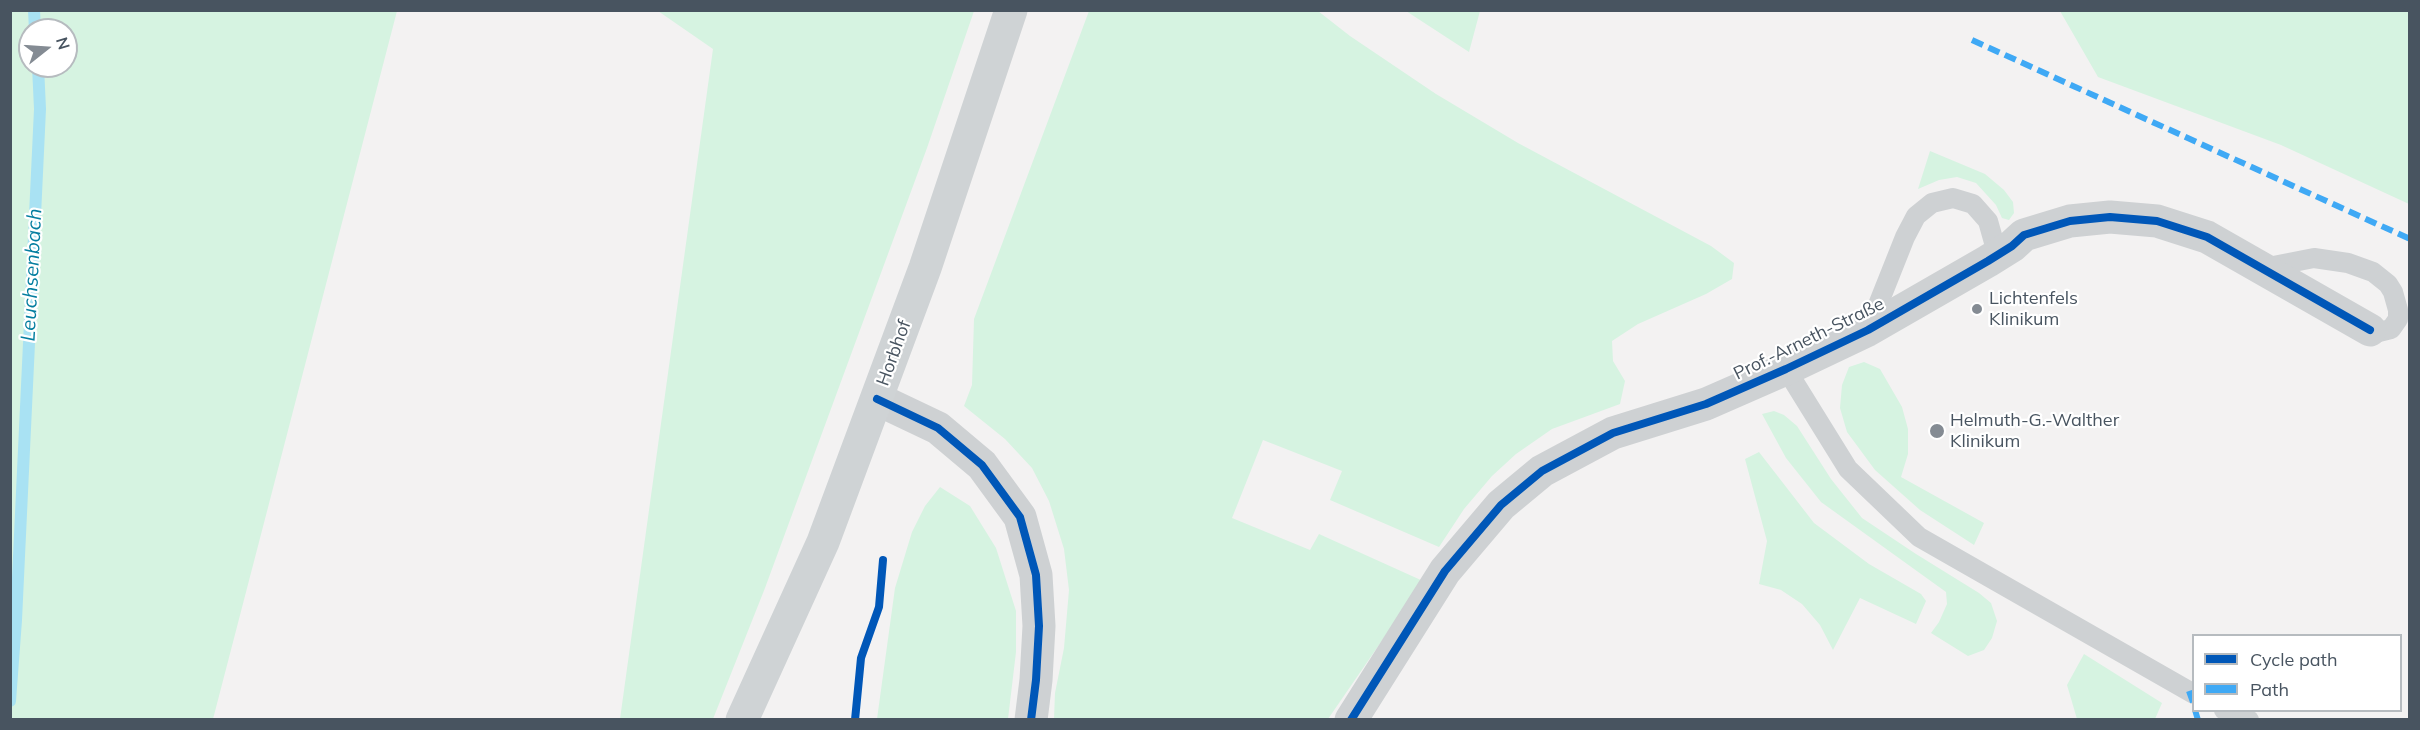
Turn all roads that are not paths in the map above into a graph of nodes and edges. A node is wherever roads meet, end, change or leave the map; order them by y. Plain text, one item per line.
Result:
1 (1011, 10) edge
2 (1988, 261) junction
3 (2263, 268) junction
4 (1868, 330) junction
5 (2370, 330) joint
6 (1786, 369) junction
7 (877, 399) junction
8 (2192, 693) edge
9 (2227, 712) edge
10 (742, 720) edge
11 (1031, 720) edge
12 (1351, 720) edge
13 (2249, 720) edge

1 - 7 main road, Horbhof
2 - 3 street, Prof.-Arneth-Straße
2 - 4 street, Prof.-Arneth-Straße
2 - 4 lane
3 - 5 street, Prof.-Arneth-Straße
3 - 5 lane
4 - 6 street, Prof.-Arneth-Straße
6 - 8 lane, Prof.-Arneth-Straße
6 - 12 street, Prof.-Arneth-Straße
7 - 10 main road, Horbhof
7 - 11 street
9 - 13 lane

